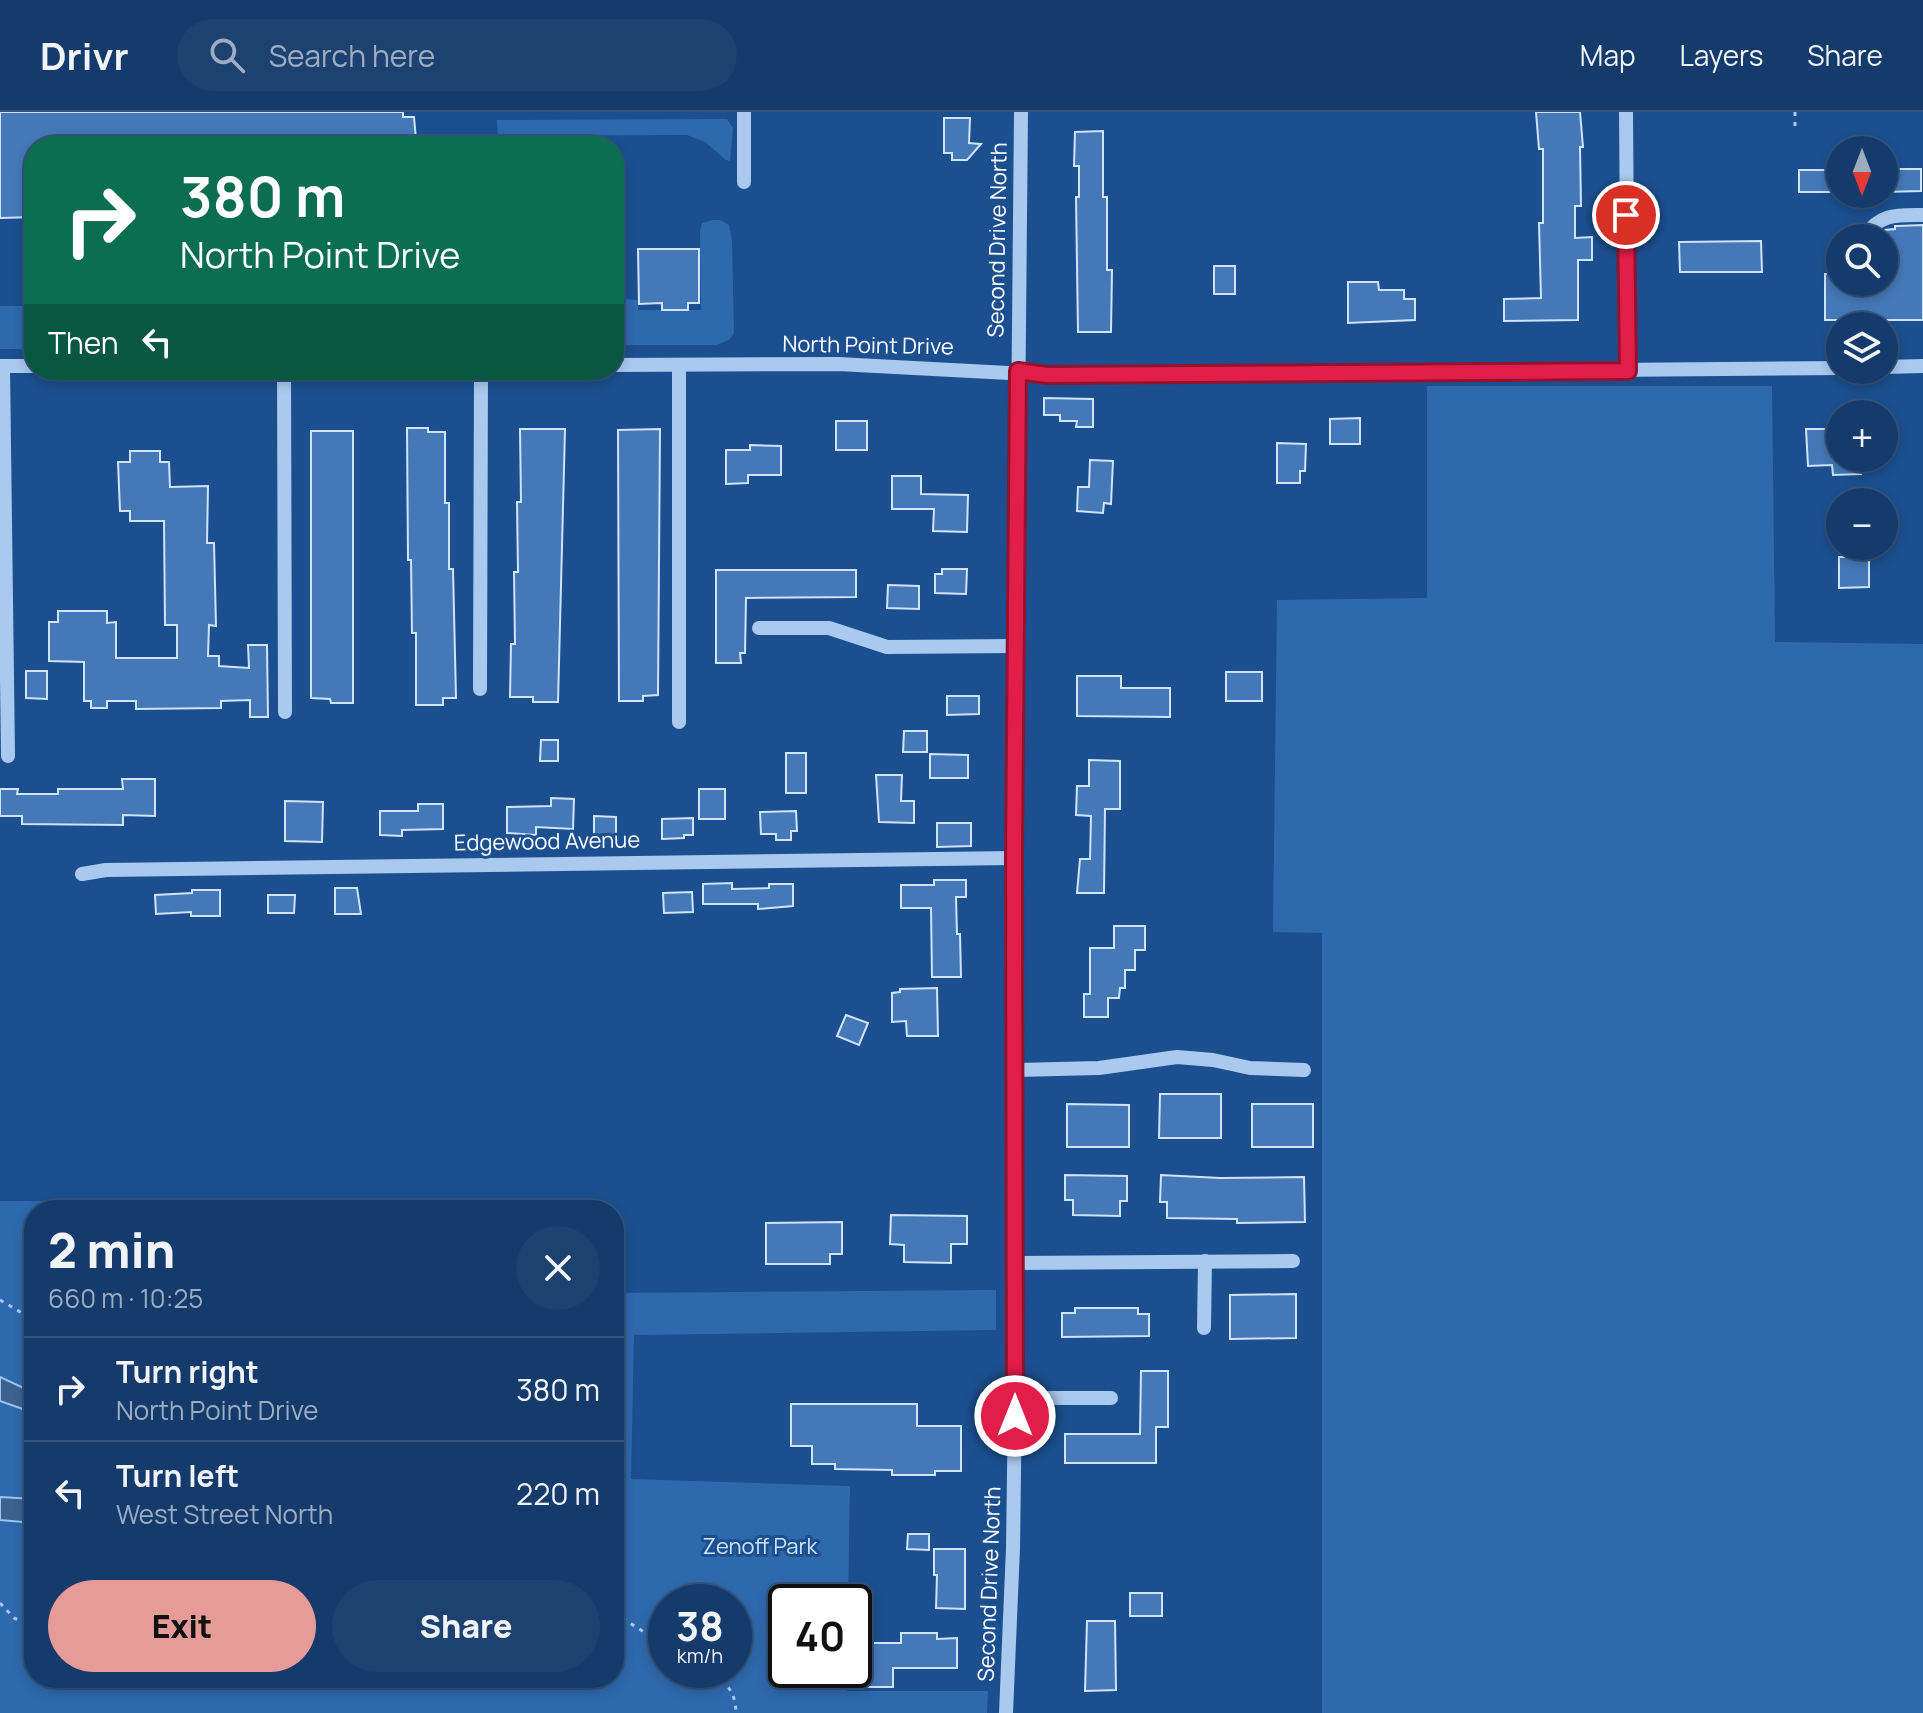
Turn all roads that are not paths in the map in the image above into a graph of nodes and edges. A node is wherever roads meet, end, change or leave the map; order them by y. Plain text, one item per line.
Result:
1 (744, 112) edge
2 (1021, 112) edge
3 (1626, 112) edge
4 (744, 182) dead end
5 (1923, 215) edge
6 (1875, 224) edge
7 (624, 365) edge
8 (679, 365) junction
9 (2, 366) edge
10 (24, 366) edge
11 (1923, 366) edge
12 (1898, 367) edge
13 (1826, 368) edge
14 (1018, 371) junction
15 (1628, 371) junction
16 (284, 380) edge
17 (481, 380) edge
18 (759, 628) dead end
19 (1015, 646) junction
20 (480, 689) dead end
21 (285, 712) dead end
22 (679, 722) dead end
23 (8, 756) dead end
24 (1014, 858) junction
25 (82, 874) dead end
26 (1014, 1070) junction
27 (1304, 1070) dead end
28 (1205, 1261) junction
29 (1293, 1261) dead end
30 (1014, 1263) junction
31 (1204, 1328) dead end
32 (1015, 1398) junction
33 (1111, 1398) dead end
34 (1006, 1713) edge

1 - 4 street
2 - 14 street, Second Drive North
3 - 15 street
5 - 6 street
7 - 8 street, North Point Drive
8 - 14 street, North Point Drive
8 - 22 street
9 - 10 street
9 - 23 street
11 - 12 street
13 - 15 street, North Point Drive
14 - 15 street, North Point Drive
14 - 19 street, Second Drive North
16 - 21 street
17 - 20 street
18 - 19 street
19 - 24 street, Second Drive North
24 - 25 street, Edgewood Avenue
24 - 26 street, Second Drive North
26 - 27 street
26 - 30 street, Second Drive North
28 - 29 street
28 - 30 street
28 - 31 street
30 - 32 street, Second Drive North
32 - 33 street
32 - 34 street, Second Drive North

